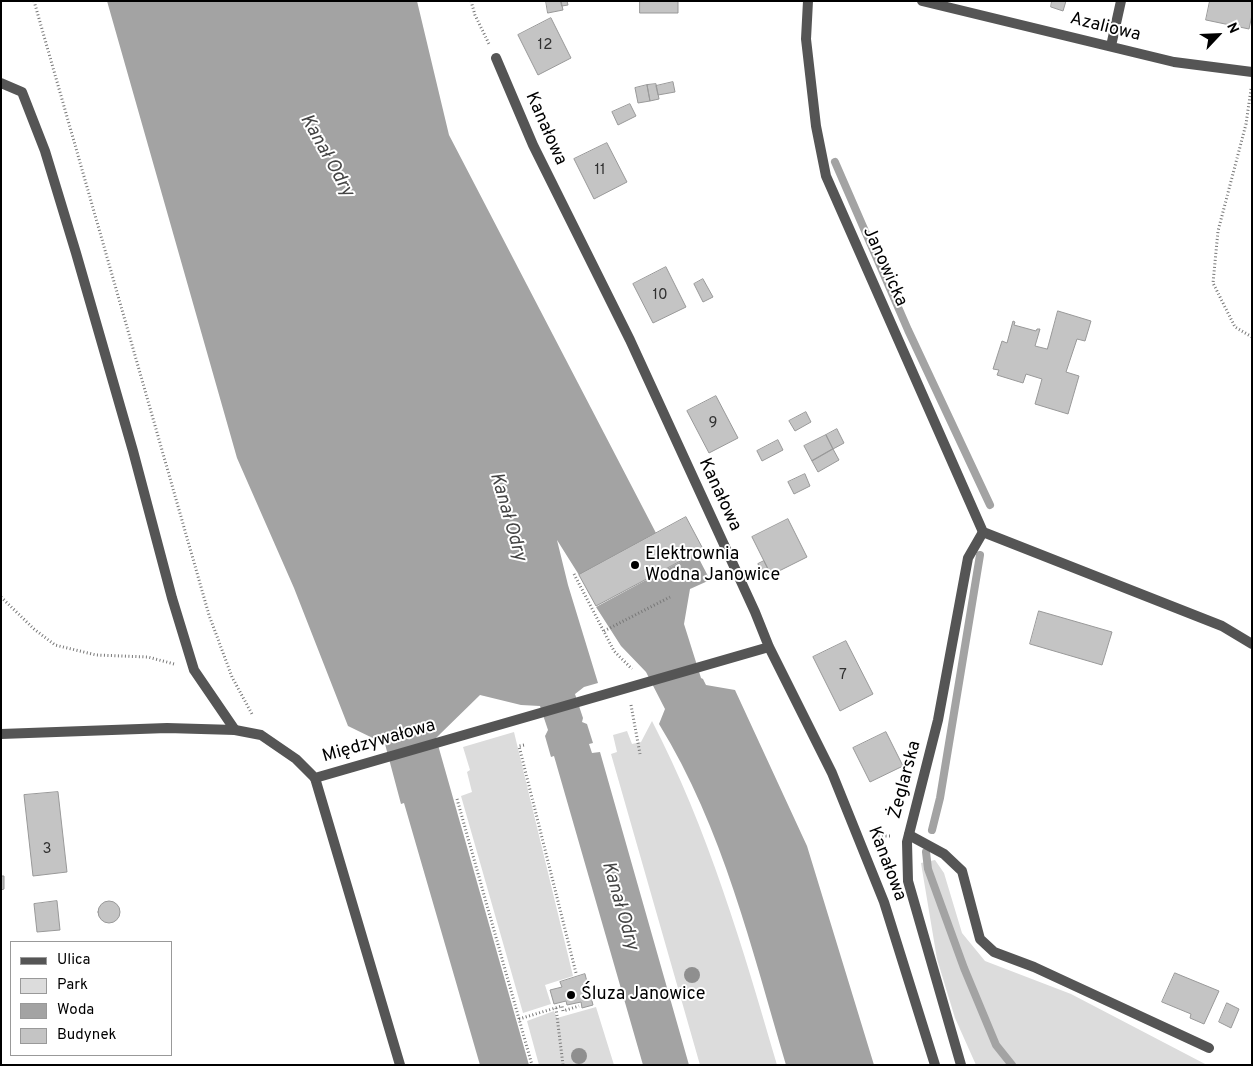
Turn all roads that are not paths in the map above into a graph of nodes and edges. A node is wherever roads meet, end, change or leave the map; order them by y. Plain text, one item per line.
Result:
1 (808, 1) edge
2 (922, 1) edge
3 (1121, 1) edge
4 (1111, 46) junction
5 (496, 58) road end
6 (1252, 72) edge
7 (1, 83) edge
8 (983, 532) junction
9 (1252, 644) edge
10 (770, 647) junction
11 (236, 730) junction
12 (1, 734) edge
13 (315, 778) junction
14 (909, 835) junction
15 (1209, 1048) dead end
16 (400, 1065) edge
17 (936, 1065) edge
18 (961, 1065) edge

1 - 8 street, Janowicka
2 - 4 street, Azaliowa
3 - 4 street
4 - 6 street, Azaliowa
5 - 10 street, Kanałowa
7 - 11 street
8 - 9 street
8 - 14 street, Żeglarska
10 - 13 street, Międzywałowa
10 - 17 street, Kanałowa
11 - 12 street, Międzywałowa
11 - 13 street, Międzywałowa
13 - 16 street
14 - 15 street
14 - 18 street, Żeglarska

